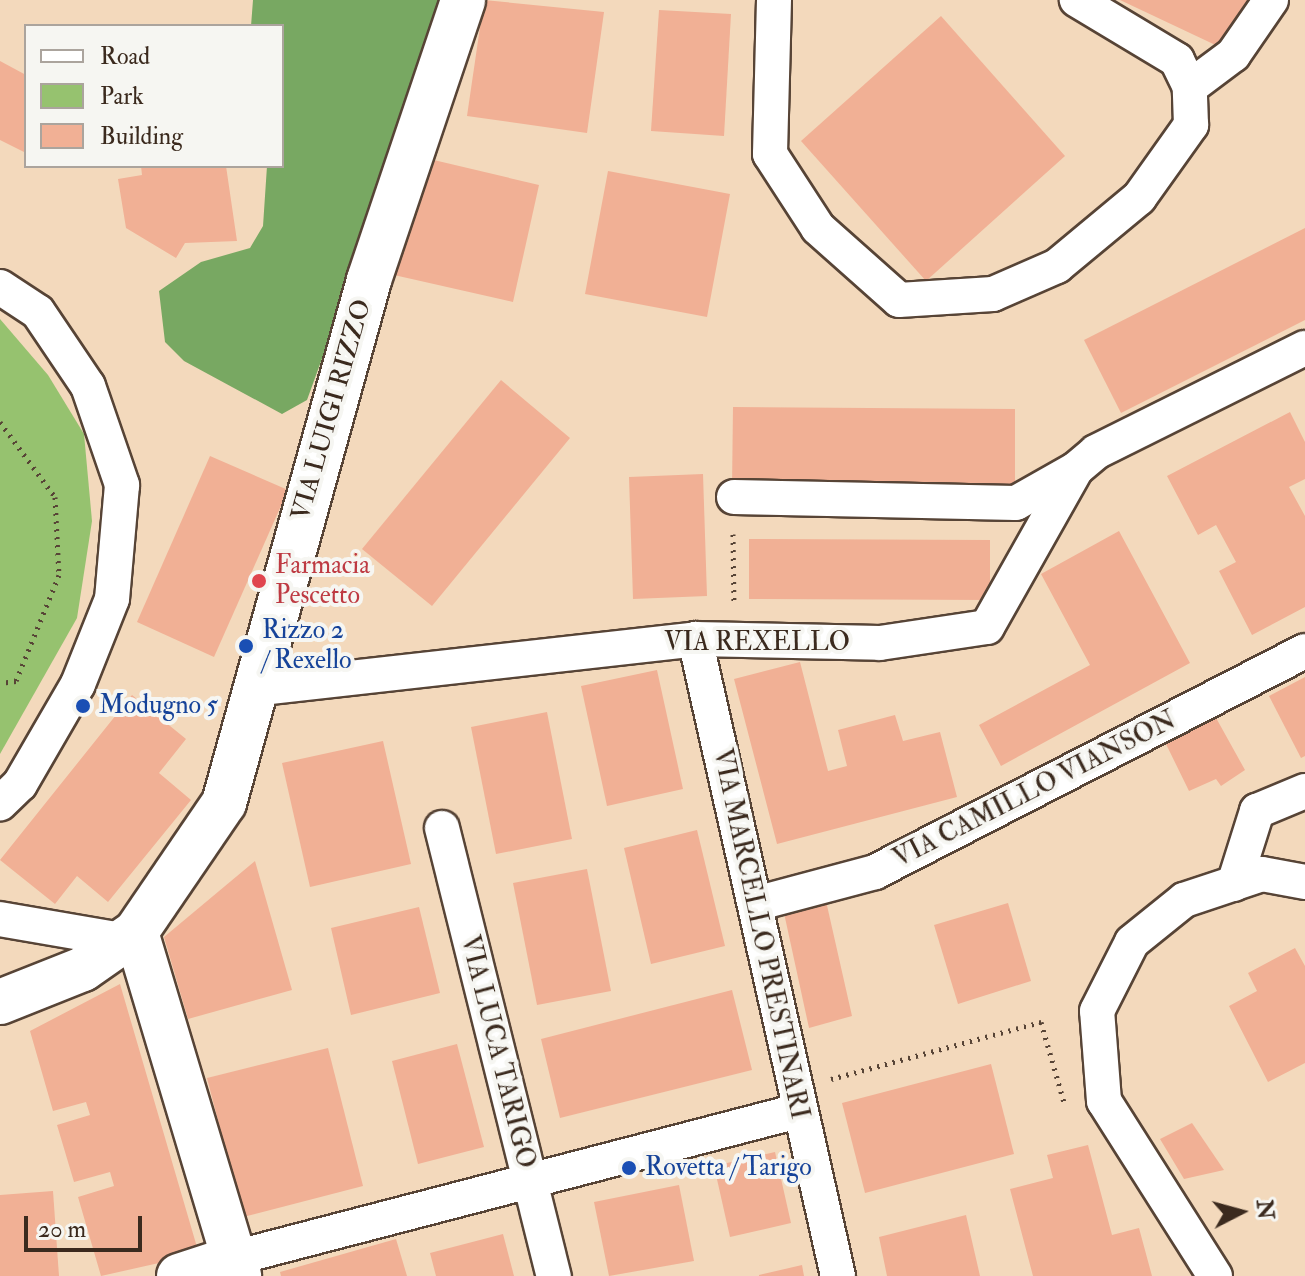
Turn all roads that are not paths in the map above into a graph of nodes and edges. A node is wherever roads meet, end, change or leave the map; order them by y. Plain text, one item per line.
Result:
1 (463, 0) edge
2 (774, 0) edge
3 (1077, 0) edge
4 (1271, 0) edge
5 (1190, 87) junction
6 (0, 287) edge
7 (1305, 348) edge
8 (1076, 469) junction
9 (734, 497) dead end
10 (695, 639) junction
11 (1305, 651) edge
12 (252, 689) junction
13 (1305, 791) edge
14 (0, 803) edge
15 (442, 828) dead end
16 (1305, 882) edge
17 (1234, 884) junction
18 (755, 904) junction
19 (0, 919) edge
20 (129, 936) junction
21 (0, 1002) edge
22 (796, 1100) junction
23 (528, 1180) junction
24 (236, 1267) edge
25 (179, 1276) edge
26 (554, 1276) edge
27 (838, 1276) edge
28 (1215, 1276) edge

1 - 12 street, VIA LUIGI RIZZO
2 - 5 street
3 - 5 street
4 - 5 street
6 - 14 street
7 - 8 street, VIA REXELLO
8 - 9 street, VIA REXELLO
8 - 10 street, VIA REXELLO
10 - 12 street, VIA REXELLO
10 - 18 street, VIA MARCELLO PRESTINARI
11 - 18 street, VIA CAMILLO VIANSON
12 - 20 street, VIA LUIGI RIZZO
13 - 17 street
15 - 23 street, VIA LUCA TARIGO
16 - 17 street
17 - 28 street
18 - 22 street, VIA MARCELLO PRESTINARI
19 - 20 street
20 - 21 street, VIA LUIGI RIZZO
20 - 24 street
22 - 23 street
22 - 27 street, VIA MARCELLO PRESTINARI
23 - 24 street
23 - 26 street, VIA LUCA TARIGO
24 - 25 street

